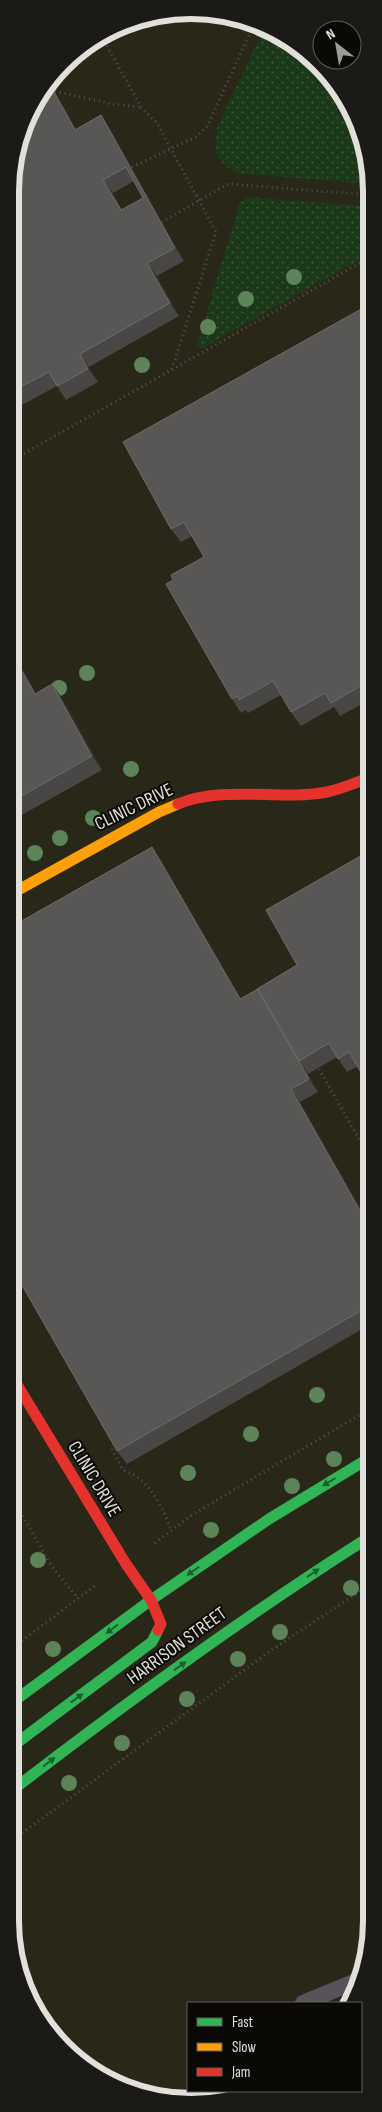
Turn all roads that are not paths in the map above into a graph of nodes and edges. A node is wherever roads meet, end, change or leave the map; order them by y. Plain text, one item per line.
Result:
1 (363, 780) edge
2 (19, 890) edge
3 (19, 1388) edge
4 (363, 1462) edge
5 (363, 1541) edge
6 (151, 1600) junction
7 (19, 1697) edge
8 (19, 1741) edge
9 (19, 1785) edge
10 (352, 1983) edge
11 (305, 2002) edge

1 - 2 main road, CLINIC DRIVE
3 - 6 main road, CLINIC DRIVE
4 -> 6 main road
9 -> 5 main road, HARRISON STREET
6 -> 7 main road
8 -> 6 main road, CLINIC DRIVE
10 - 11 lane

